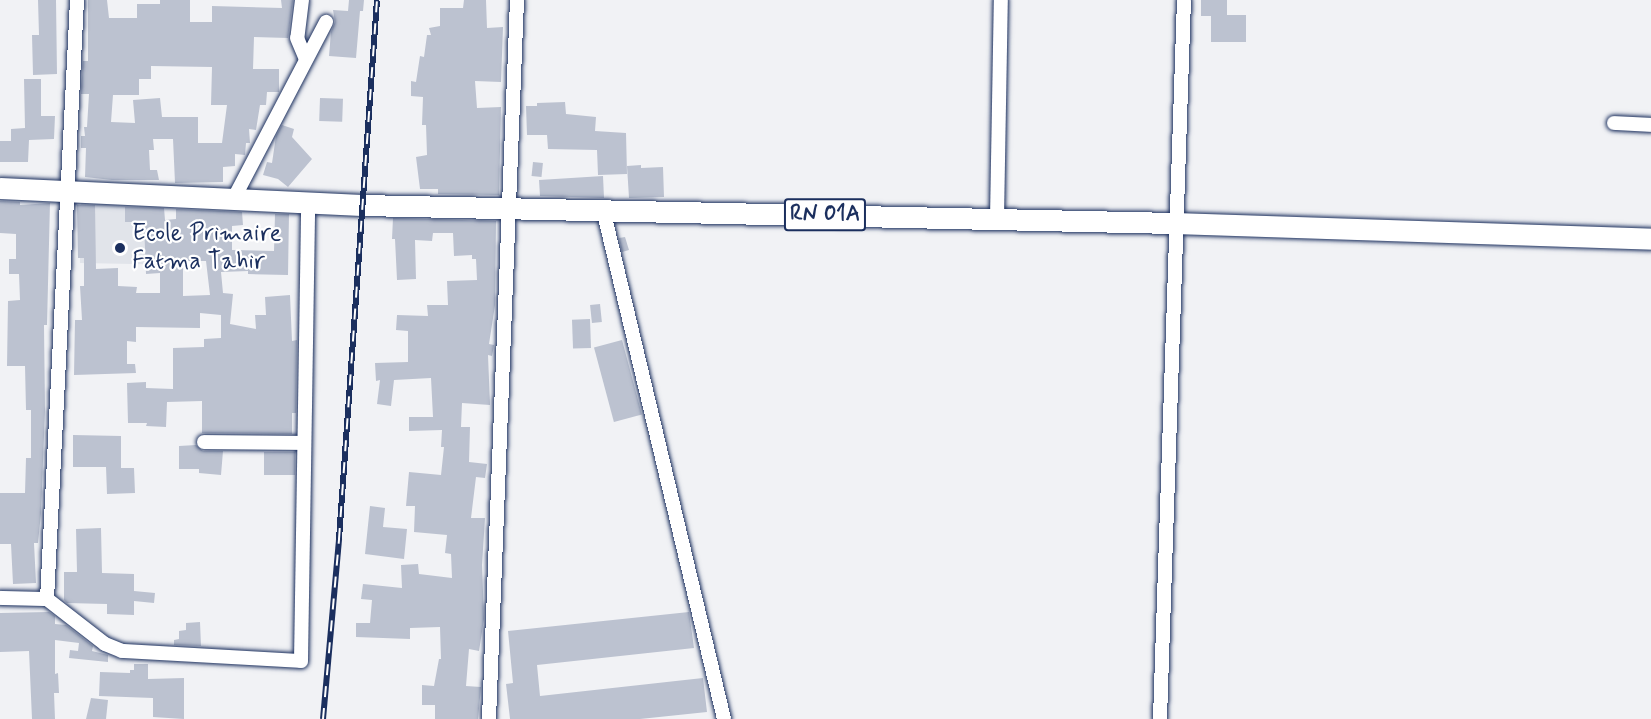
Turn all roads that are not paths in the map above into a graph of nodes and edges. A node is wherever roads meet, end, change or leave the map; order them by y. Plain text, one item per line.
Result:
1 (77, 0) edge
2 (302, 0) edge
3 (517, 0) edge
4 (1001, 0) edge
5 (1184, 0) edge
6 (326, 22) dead end
7 (306, 59) junction
8 (1614, 123) dead end
9 (1651, 125) edge
10 (0, 188) edge
11 (66, 190) junction
12 (233, 200) junction
13 (308, 202) junction
14 (511, 207) junction
15 (603, 209) junction
16 (997, 219) junction
17 (1177, 223) junction
18 (1651, 239) edge
19 (204, 442) dead end
20 (304, 443) junction
21 (0, 598) edge
22 (47, 599) junction
23 (489, 719) edge
24 (724, 719) edge
25 (1160, 719) edge

1 - 11 street
2 - 7 street
3 - 14 street
4 - 16 street
5 - 17 street
6 - 7 street
7 - 12 street
8 - 9 street
10 - 11 main road, RN 01A
11 - 12 main road, RN 01A
11 - 22 street
12 - 13 main road, RN 01A
13 - 14 main road, RN 01A
13 - 20 street
14 - 15 main road, RN 01A
14 - 23 street
15 - 16 main road, RN 01A
15 - 24 street
16 - 17 main road, RN 01A
17 - 18 main road, RN 01A
17 - 25 street
19 - 20 street
20 - 22 street
21 - 22 street

